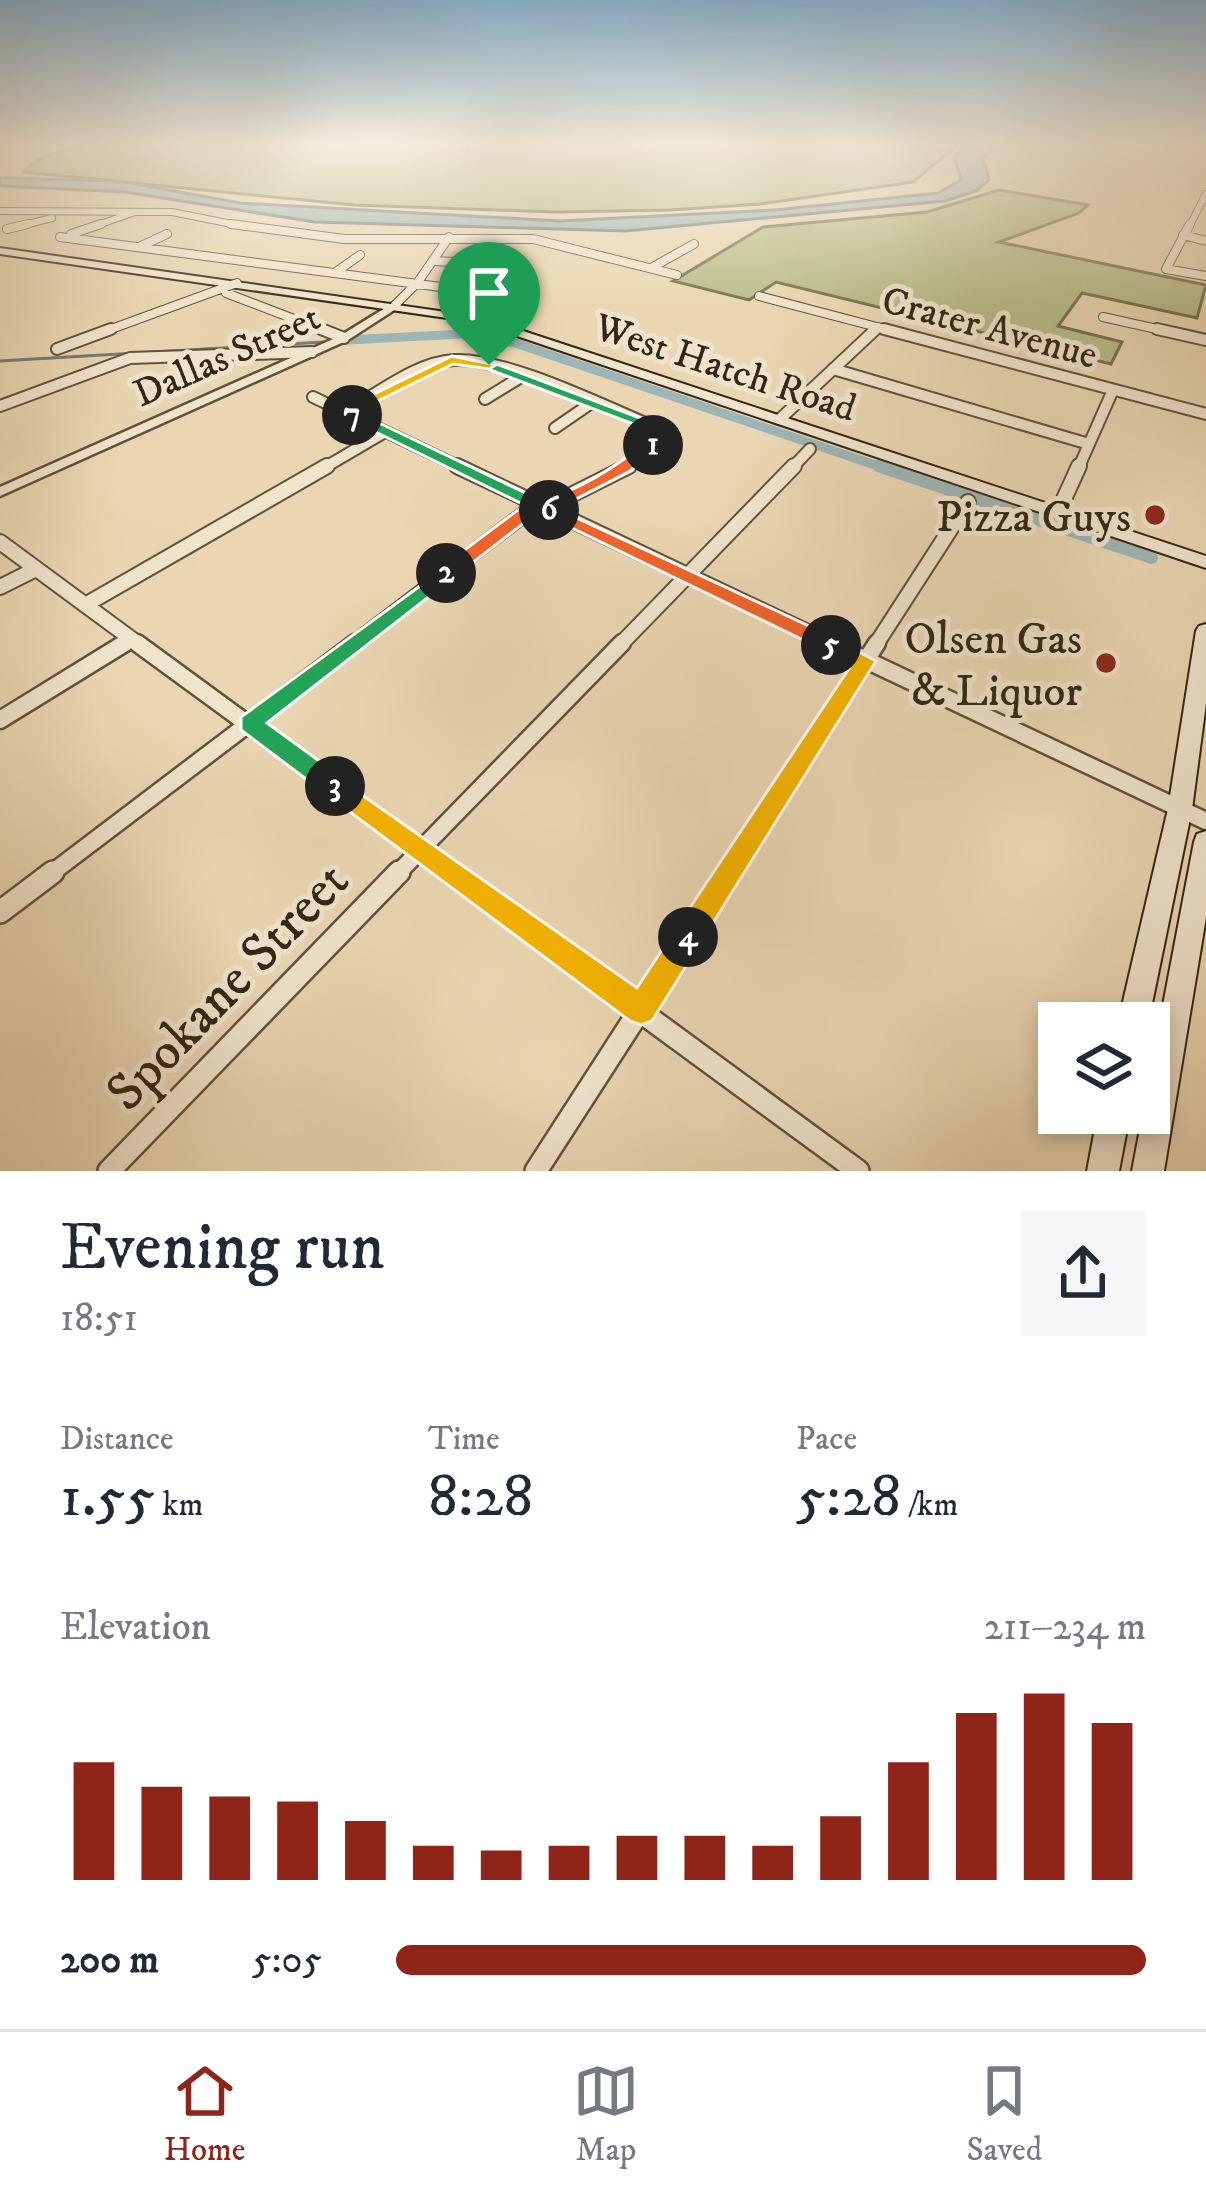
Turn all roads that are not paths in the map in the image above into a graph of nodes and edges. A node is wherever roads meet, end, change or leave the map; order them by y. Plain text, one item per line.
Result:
1 (1203, 199) edge
2 (74, 211) junction
3 (137, 211) junction
4 (0, 212) edge
5 (7, 229) dead end
6 (167, 234) dead end
7 (1183, 236) junction
8 (448, 237) junction
9 (1206, 240) edge
10 (609, 244) dead end
11 (694, 244) dead end
12 (139, 247) junction
13 (0, 250) edge
14 (592, 252) junction
15 (360, 255) dead end
16 (433, 261) junction
17 (516, 265) dead end
18 (651, 268) junction
19 (336, 272) junction
20 (677, 275) dead end
21 (1206, 276) edge
22 (418, 282) junction
23 (237, 283) junction
24 (226, 293) dead end
25 (494, 294) dead end
26 (759, 296) dead end
27 (394, 305) junction
28 (1103, 317) dead end
29 (878, 327) junction
30 (344, 338) junction
31 (1206, 340) edge
32 (57, 349) dead end
33 (312, 352) junction
34 (833, 369) junction
35 (520, 377) junction
36 (1113, 390) junction
37 (313, 397) dead end
38 (485, 399) dead end
39 (590, 404) junction
40 (0, 406) edge
41 (346, 411) junction
42 (1206, 414) edge
43 (780, 419) junction
44 (555, 428) dead end
45 (386, 432) junction
46 (1089, 444) junction
47 (810, 449) dead end
48 (0, 492) edge
49 (968, 502) dead end
50 (540, 507) junction
51 (1059, 510) junction
52 (0, 542) edge
53 (1206, 562) edge
54 (36, 569) junction
55 (688, 577) junction
56 (0, 587) edge
57 (85, 605) junction
58 (1206, 632) edge
59 (131, 639) junction
60 (865, 661) junction
61 (0, 720) edge
62 (250, 723) junction
63 (1180, 809) junction
64 (1206, 821) edge
65 (1206, 842) edge
66 (420, 849) junction
67 (0, 912) edge
68 (1141, 987) junction
69 (1138, 1002) edge
70 (1144, 1002) edge
71 (641, 1010) junction
72 (1170, 1030) edge
73 (1110, 1134) edge
74 (1152, 1134) edge
75 (109, 1171) edge
76 (536, 1171) edge
77 (858, 1171) edge
78 (1103, 1171) edge
79 (1148, 1171) edge

1 - 7 street
2 - 3 street
2 - 4 street
2 - 5 street
3 - 8 street
3 - 12 street
6 - 12 street
7 - 9 street
7 - 21 street
8 - 14 street
8 - 16 street, Dallas Street
10 - 14 street
11 - 18 street
12 - 19 street
13 - 23 main road, West Hatch Road
14 - 18 street
15 - 19 street
16 - 17 street
16 - 22 street, Dallas Street
18 - 20 street
19 - 22 street
22 - 25 street
22 - 27 street, Dallas Street
23 - 27 main road, West Hatch Road
23 - 32 street
24 - 30 street
26 - 29 street, Crater Avenue
27 - 30 street, Dallas Street
27 - 43 main road, West Hatch Road
28 - 31 street
29 - 34 street
29 - 36 street, Crater Avenue
30 - 33 street, Dallas Street
33 - 40 street
33 - 48 street, Dallas Street
34 - 43 street
34 - 46 street
35 - 38 street
35 - 39 street
35 - 41 street
36 - 42 street, Crater Avenue
36 - 46 street
37 - 41 street
39 - 44 street
39 - 50 street
41 - 45 street
43 - 51 main road, West Hatch Road
45 - 50 street
45 - 57 street
46 - 51 street
47 - 55 street, Spokane Street
49 - 60 street
50 - 55 street
50 - 62 street
51 - 53 main road, West Hatch Road
52 - 54 street
54 - 56 street
54 - 57 street
55 - 60 street
55 - 66 street, Spokane Street
57 - 59 street
58 - 63 main road
59 - 61 street
59 - 62 street
60 - 63 street
60 - 71 street
62 - 66 street
62 - 67 street
63 - 64 street
63 - 68 main road
65 - 72 main road
66 - 71 street
66 - 75 street, Spokane Street
68 - 69 main road
68 - 70 main road
71 - 76 street
71 - 77 street
73 - 78 main road
74 - 79 main road

